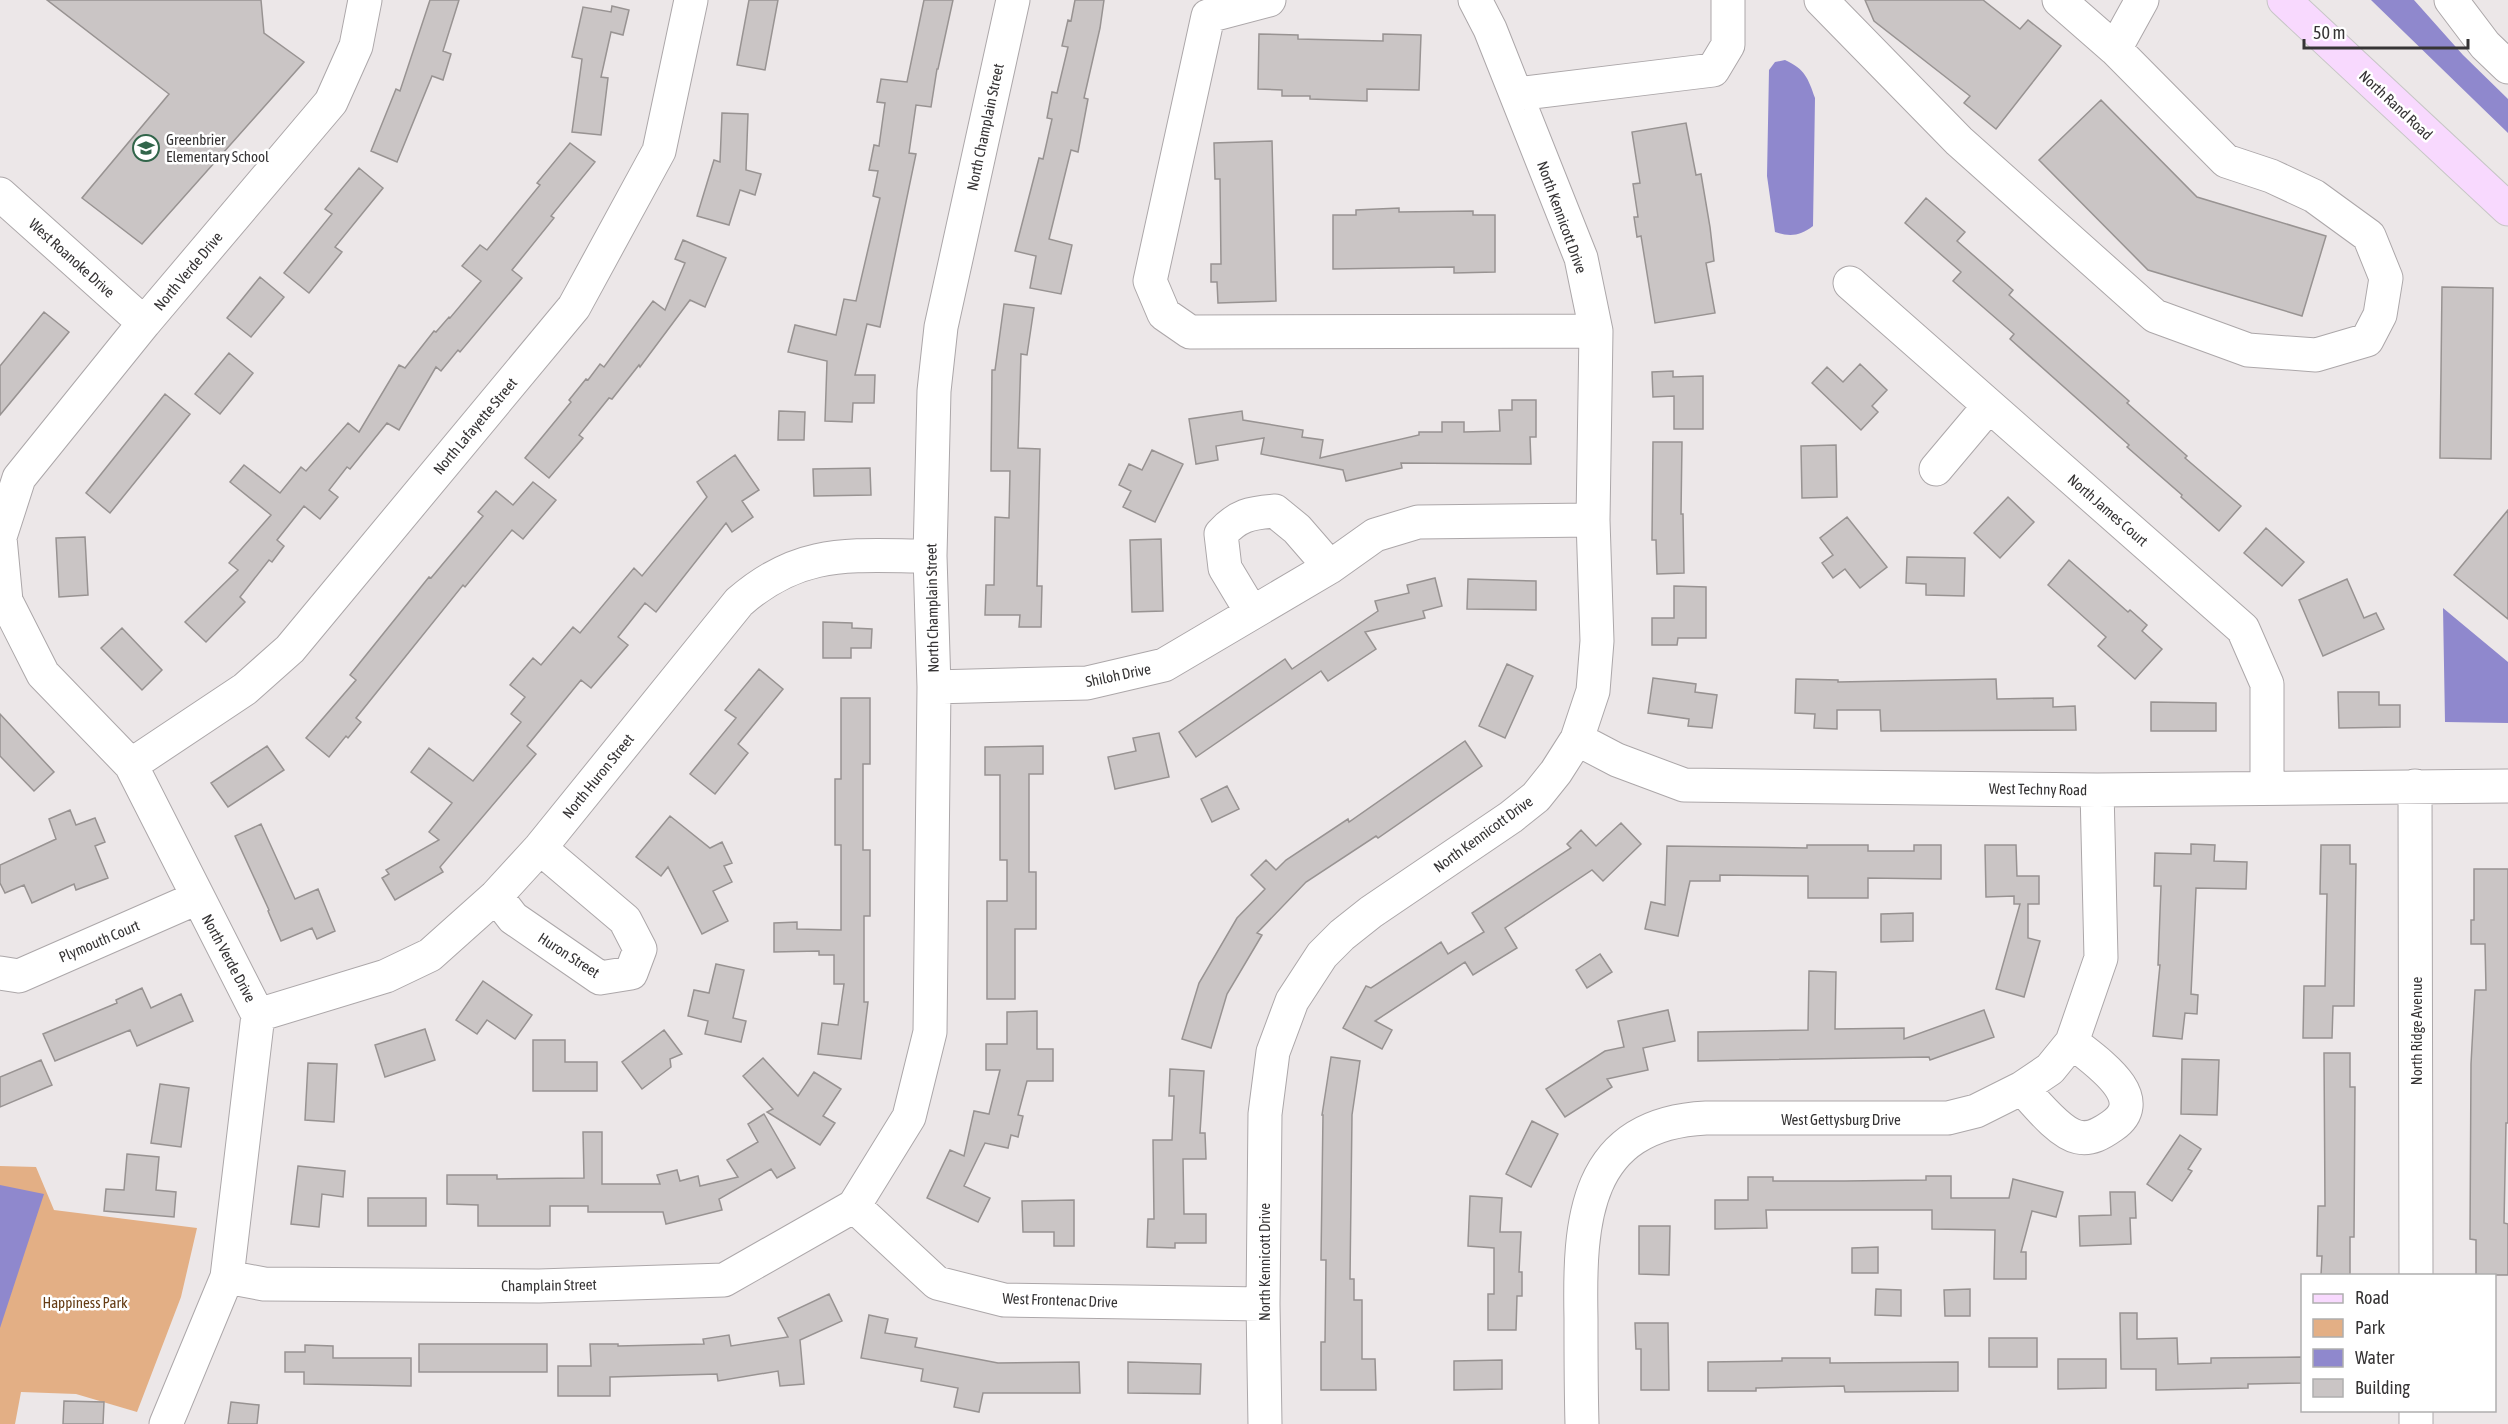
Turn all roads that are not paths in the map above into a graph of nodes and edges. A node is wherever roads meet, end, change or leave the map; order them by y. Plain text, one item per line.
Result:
1 (366, 0) edge
2 (691, 0) edge
3 (1013, 0) edge
4 (1269, 0) edge
5 (1474, 0) edge
6 (1728, 0) edge
7 (1821, 0) edge
8 (2142, 0) edge
9 (2284, 0) edge
10 (2451, 0) edge
11 (2079, 7) edge
12 (2115, 49) junction
13 (2508, 67) edge
14 (1516, 94) junction
15 (0, 194) edge
16 (2508, 209) edge
17 (1850, 283) dead end
18 (144, 322) junction
19 (1596, 331) junction
20 (1989, 406) junction
21 (1936, 469) dead end
22 (1593, 520) junction
23 (0, 538) edge
24 (930, 556) junction
25 (1330, 567) junction
26 (3, 602) edge
27 (1252, 613) junction
28 (934, 687) junction
29 (1577, 739) junction
30 (131, 765) junction
31 (2415, 786) junction
32 (2508, 786) edge
33 (2267, 787) junction
34 (2097, 790) junction
35 (540, 848) junction
36 (496, 896) junction
37 (197, 898) junction
38 (0, 974) edge
39 (258, 1015) junction
40 (2072, 1042) junction
41 (2022, 1088) junction
42 (854, 1206) junction
43 (2416, 1274) edge
44 (227, 1278) junction
45 (1263, 1304) junction
46 (166, 1424) edge
47 (1265, 1424) edge
48 (1582, 1424) edge

1 - 18 street, North Verde Drive
2 - 30 street, North Lafayette Street
3 - 24 street, North Champlain Street
4 - 19 street
5 - 14 street, North Kennicott Drive
6 - 14 street
7 - 12 street
8 - 12 street
9 - 16 main road, North Rand Road
10 - 13 street
11 - 12 street
14 - 19 street, North Kennicott Drive
15 - 18 street, West Roanoke Drive
17 - 20 street, North James Court
18 - 23 street, North Verde Drive
19 - 22 street, North Kennicott Drive
20 - 21 street
20 - 33 street, North James Court
22 - 25 street, Shiloh Drive
22 - 29 street, North Kennicott Drive
23 - 26 street, North Verde Drive
24 - 28 street, North Champlain Street
24 - 35 street, North Huron Street
25 - 27 street, Shiloh Drive
25 - 27 street
26 - 30 street, North Verde Drive
27 - 28 street, Shiloh Drive
28 - 42 street, North Champlain Street
29 - 34 street, West Techny Road
29 - 45 street, North Kennicott Drive
30 - 37 street, North Verde Drive
31 - 32 street, West Techny Road
31 - 33 street, West Techny Road
31 - 43 street, North Ridge Avenue
33 - 34 street, West Techny Road
34 - 40 street, West Gettysburg Drive
35 - 36 street, North Huron Street
35 - 36 street, Huron Street
36 - 39 street, North Huron Street
37 - 38 street, Plymouth Court
37 - 39 street, North Verde Drive
39 - 44 street, North Verde Drive
40 - 41 street, West Gettysburg Drive
40 - 41 street
41 - 48 street, West Gettysburg Drive
42 - 44 street, Champlain Street
42 - 45 street, West Frontenac Drive
44 - 46 street, North Verde Drive
45 - 47 street, North Kennicott Drive

